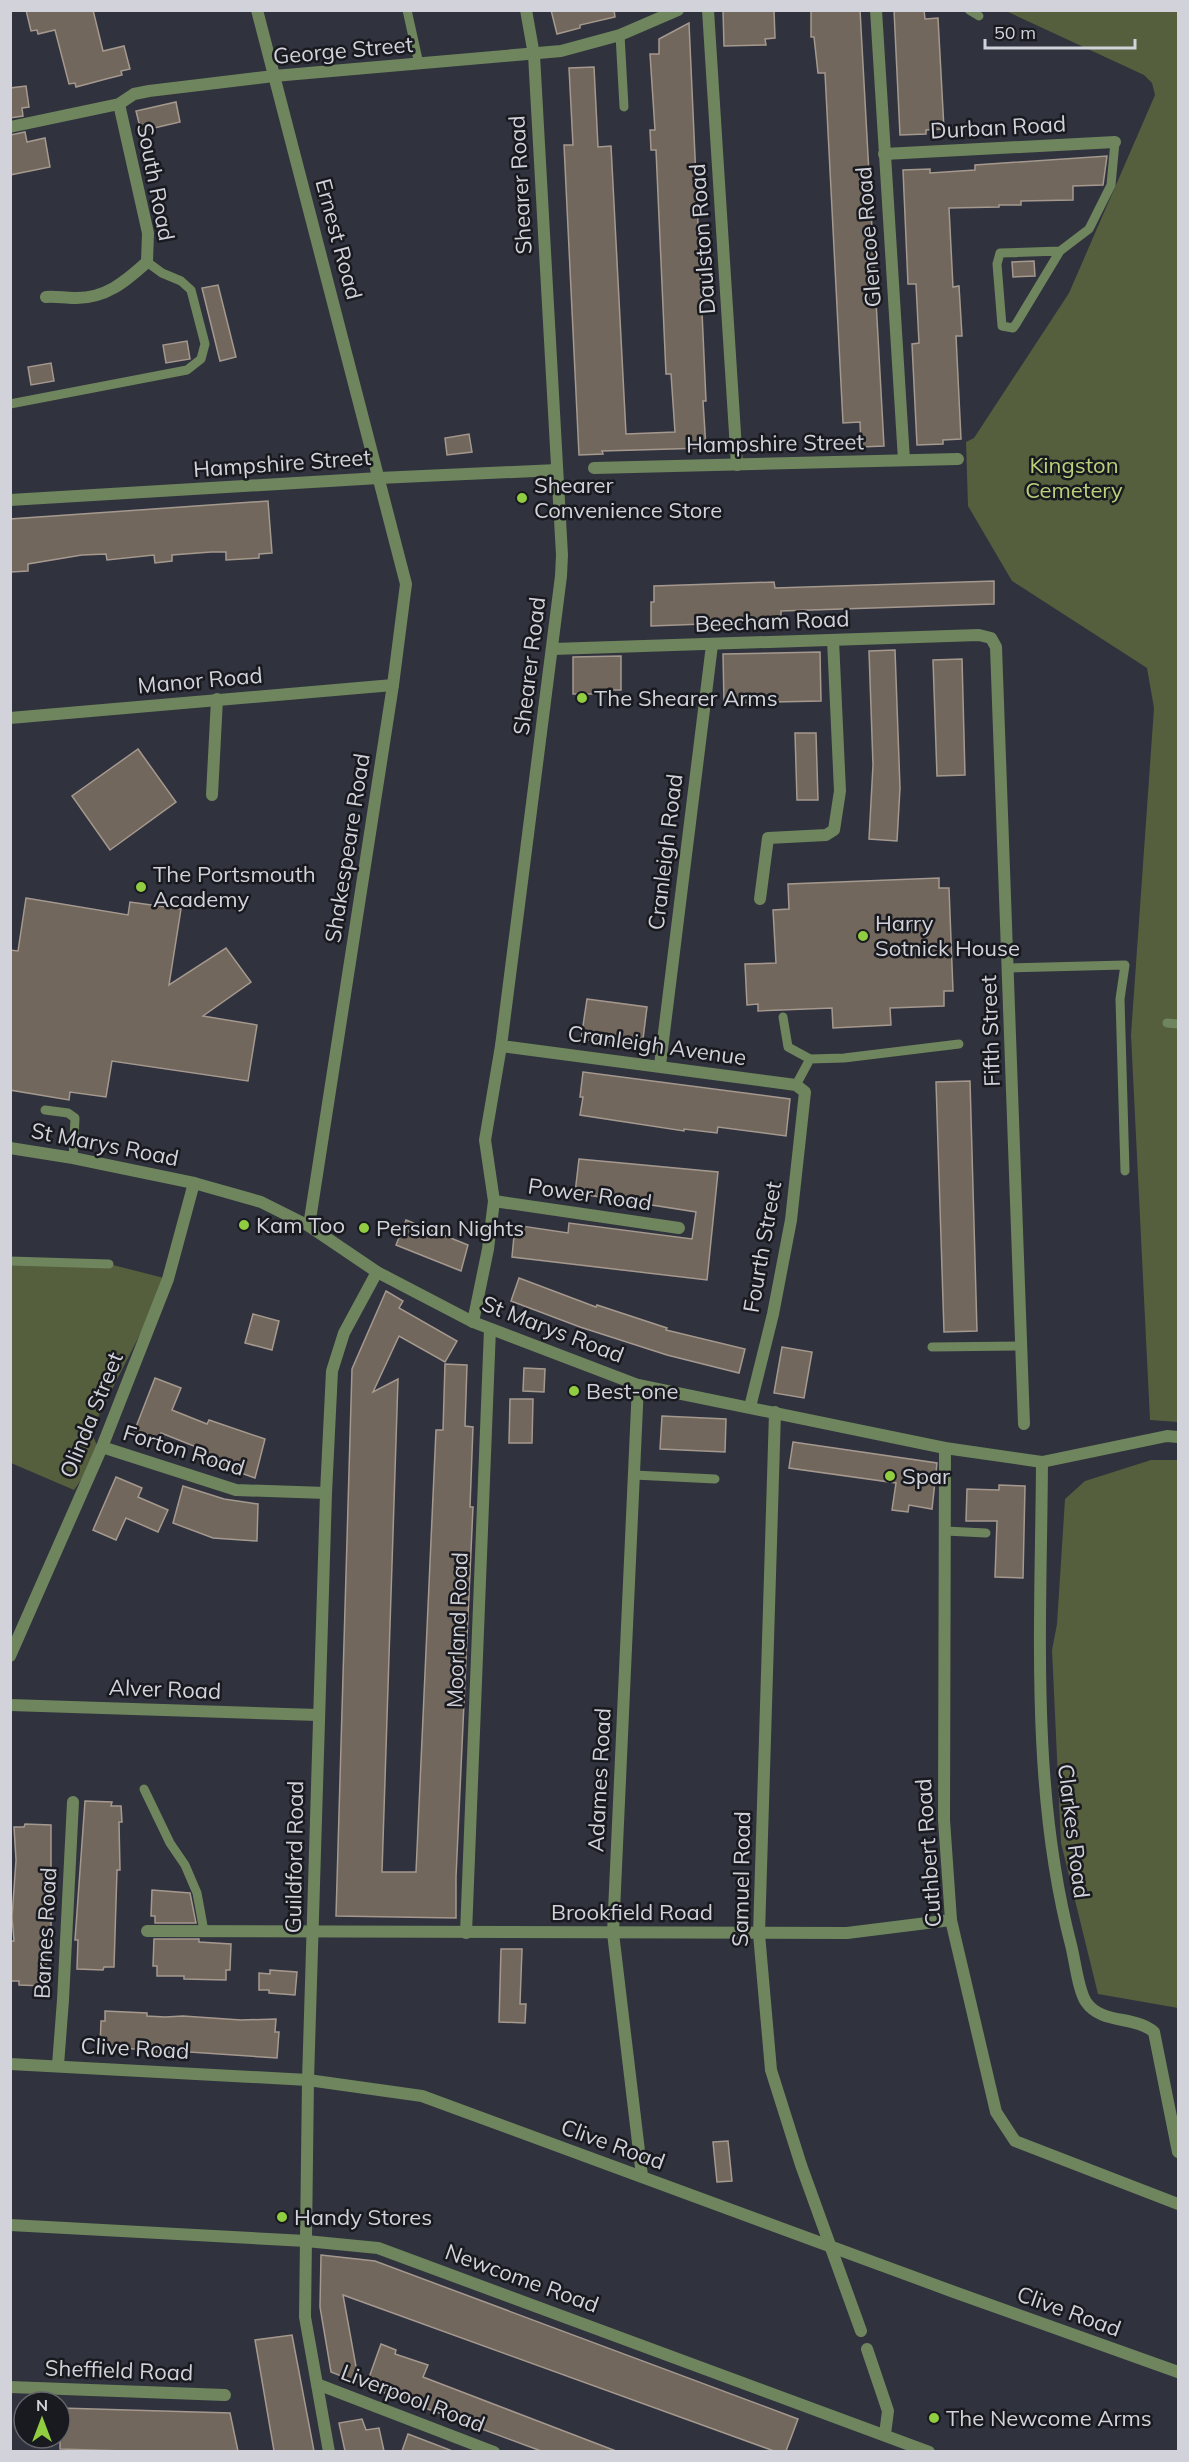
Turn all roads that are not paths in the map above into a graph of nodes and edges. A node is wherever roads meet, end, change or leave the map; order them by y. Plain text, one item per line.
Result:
1 (257, 10) edge
2 (407, 10) edge
3 (526, 10) edge
4 (678, 10) edge
5 (708, 10) edge
6 (876, 10) edge
7 (969, 10) edge
8 (979, 16) dead end
9 (620, 34) junction
10 (534, 55) junction
11 (419, 64) junction
12 (274, 76) junction
13 (119, 105) junction
14 (624, 108) dead end
15 (10, 127) edge
16 (1115, 142) joint
17 (884, 154) junction
18 (1060, 251) junction
19 (147, 262) junction
20 (46, 297) dead end
21 (10, 404) edge
22 (958, 459) dead end
23 (904, 460) junction
24 (737, 465) junction
25 (594, 468) dead end
26 (557, 470) junction
27 (380, 478) junction
28 (10, 500) edge
29 (991, 638) joint
30 (832, 639) junction
31 (712, 645) junction
32 (553, 649) junction
33 (393, 685) junction
34 (217, 699) junction
35 (10, 718) edge
36 (212, 795) dead end
37 (760, 899) dead end
38 (1008, 968) junction
39 (783, 1017) dead end
40 (1167, 1023) dead end
41 (1179, 1024) edge
42 (959, 1044) dead end
43 (501, 1046) junction
44 (810, 1059) junction
45 (660, 1065) junction
46 (801, 1089) junction
47 (45, 1110) dead end
48 (10, 1148) edge
49 (73, 1158) junction
50 (1125, 1171) dead end
51 (194, 1183) junction
52 (494, 1201) junction
53 (309, 1227) junction
54 (679, 1228) dead end
55 (10, 1261) edge
56 (109, 1264) dead end
57 (377, 1272) junction
58 (473, 1322) junction
59 (490, 1329) junction
60 (1022, 1346) junction
61 (932, 1347) dead end
62 (638, 1385) junction
63 (750, 1407) junction
64 (775, 1412) junction
65 (1024, 1424) dead end
66 (1179, 1437) edge
67 (102, 1447) junction
68 (945, 1448) junction
69 (1042, 1462) junction
70 (634, 1475) junction
71 (715, 1479) dead end
72 (326, 1493) junction
73 (945, 1531) junction
74 (986, 1533) dead end
75 (10, 1656) edge
76 (10, 1705) edge
77 (318, 1715) junction
78 (144, 1789) dead end
79 (73, 1802) dead end
80 (951, 1920) junction
81 (147, 1931) dead end
82 (204, 1931) junction
83 (313, 1931) junction
84 (466, 1933) junction
85 (613, 1933) junction
86 (759, 1934) junction
87 (10, 2064) edge
88 (58, 2065) junction
89 (308, 2080) junction
90 (1179, 2152) edge
91 (642, 2176) junction
92 (1179, 2204) edge
93 (10, 2225) edge
94 (306, 2241) junction
95 (832, 2247) junction
96 (861, 2331) dead end
97 (867, 2349) dead end
98 (1179, 2372) edge
99 (317, 2384) junction
100 (10, 2387) edge
101 (225, 2396) dead end
102 (885, 2434) junction
103 (329, 2451) edge
104 (494, 2451) edge
105 (929, 2451) edge

1 - 12 street, Ernest Road
2 - 11 lane
3 - 10 street, Shearer Road
4 - 9 street, George Street
5 - 24 street, Daulston Road
6 - 17 street, Glencoe Road
7 - 8 lane
9 - 10 street, George Street
9 - 14 lane
10 - 11 street, George Street
10 - 26 street, Shearer Road
11 - 12 street, George Street
12 - 13 street, George Street
12 - 27 street, Ernest Road
13 - 15 street, George Street
13 - 19 street, South Road
16 - 17 street, Durban Road
16 - 18 lane
17 - 23 street, Glencoe Road
18 - 18 lane
19 - 20 street, South Road
19 - 21 lane
22 - 23 street, Hampshire Street
23 - 24 street, Hampshire Street
24 - 25 street, Hampshire Street
26 - 27 street, Hampshire Street
26 - 32 street, Shearer Road
27 - 28 street, Hampshire Street
27 - 33 street, Shakespeare Road
29 - 30 street, Beecham Road
29 - 38 street, Fifth Street
30 - 31 street, Beecham Road
30 - 37 street
31 - 32 street, Beecham Road
31 - 45 street, Cranleigh Road
32 - 43 street, Shearer Road
33 - 34 street, Manor Road
33 - 53 street, Shakespeare Road
34 - 35 street, Manor Road
34 - 36 street
38 - 50 lane
38 - 60 street, Fifth Street
39 - 44 lane
40 - 41 lane
42 - 44 lane
43 - 45 street, Cranleigh Avenue
43 - 52 street, Shearer Road
44 - 46 lane
45 - 46 street, Cranleigh Avenue
46 - 63 street, Fourth Street
47 - 49 lane
48 - 49 street, St Marys Road
49 - 51 street, St Marys Road
51 - 53 street, St Marys Road
51 - 67 street, Olinda Street
52 - 54 street, Power Road
52 - 58 street, Shearer Road
53 - 57 street, St Marys Road
55 - 56 lane
57 - 58 street, St Marys Road
57 - 72 street, Guildford Road
58 - 59 street, St Marys Road
59 - 62 street, St Marys Road
59 - 84 street, Moorland Road
60 - 61 lane
60 - 65 street, Fifth Street
62 - 63 street, St Marys Road
62 - 70 street, Adames Road
63 - 64 street, St Marys Road
64 - 68 street, St Marys Road
64 - 86 street, Samuel Road
66 - 69 street, St Marys Road
67 - 72 street, Forton Road
67 - 75 street, Olinda Street
68 - 69 street, St Marys Road
68 - 73 street, Cuthbert Road
69 - 90 street, Clarkes Road
70 - 71 lane
70 - 85 street, Adames Road
72 - 77 street, Guildford Road
73 - 74 lane
73 - 80 street, Cuthbert Road
76 - 77 street, Alver Road
77 - 83 street, Guildford Road
78 - 82 lane
79 - 88 street, Barnes Road
80 - 86 street, Brookfield Road
80 - 92 street, Cuthbert Road
81 - 82 street, Brookfield Road
82 - 83 street, Brookfield Road
83 - 84 street, Brookfield Road
83 - 89 street, Guildford Road
84 - 85 street, Brookfield Road
85 - 86 street, Brookfield Road
85 - 91 street, Adames Road
86 - 95 street, Samuel Road
87 - 88 street, Clive Road
88 - 89 street, Clive Road
89 - 91 street, Clive Road
89 - 94 street, Guildford Road
91 - 95 street, Clive Road
93 - 94 street, Newcome Road
94 - 99 street, Guildford Road
94 - 102 street, Newcome Road
95 - 96 street, Samuel Road
95 - 98 street, Clive Road
97 - 102 street
99 - 103 street, Guildford Road
99 - 104 street, Liverpool Road
100 - 101 street, Sheffield Road
102 - 105 street, Newcome Road

